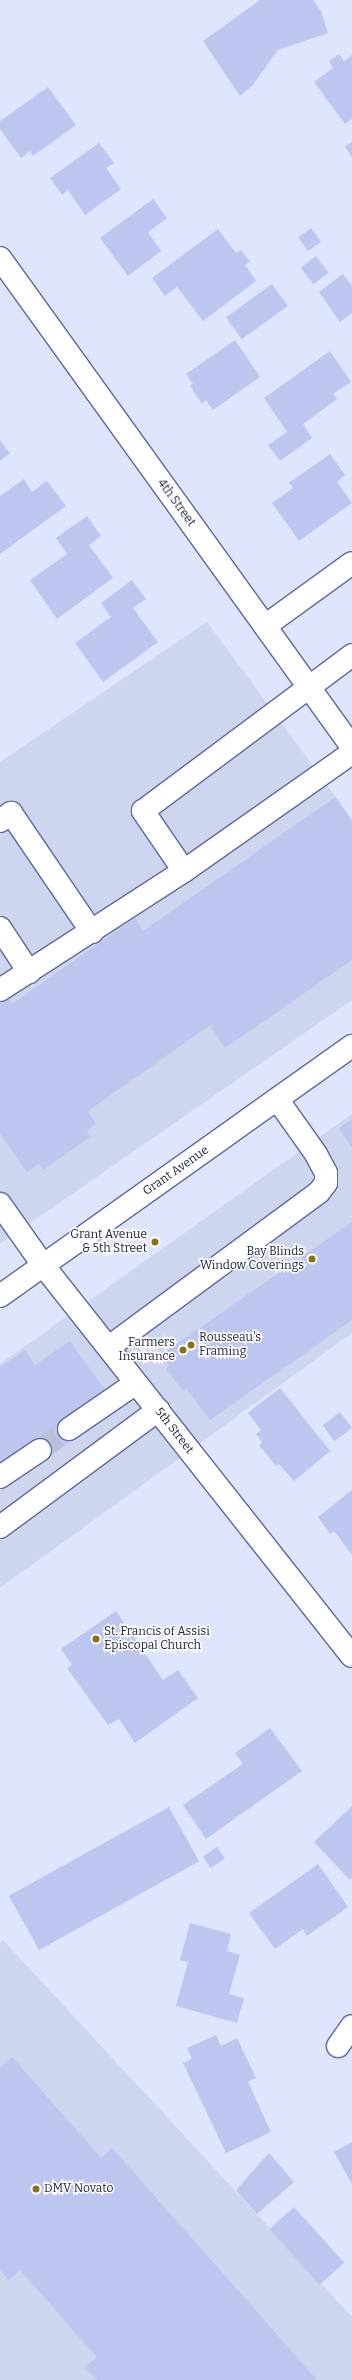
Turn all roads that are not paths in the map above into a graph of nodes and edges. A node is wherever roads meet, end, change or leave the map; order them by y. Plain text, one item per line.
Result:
1 (0, 258) edge
2 (352, 563) edge
3 (265, 626) junction
4 (352, 655) edge
5 (308, 686) junction
6 (352, 747) edge
7 (352, 753) edge
8 (0, 821) edge
9 (184, 871) junction
10 (0, 928) edge
11 (92, 932) junction
12 (29, 972) junction
13 (0, 990) edge
14 (352, 1046) edge
15 (277, 1099) junction
16 (0, 1204) edge
17 (43, 1265) junction
18 (0, 1296) edge
19 (109, 1347) junction
20 (136, 1383) junction
21 (158, 1410) junction
22 (69, 1429) tunnel mouth
23 (40, 1450) tunnel mouth
24 (0, 1477) edge
25 (0, 1527) edge
26 (352, 1656) edge
27 (352, 2026) edge
28 (338, 2046) dead end

1 - 3 street, 4th Street
2 - 3 street
3 - 5 street, 4th Street
4 - 5 street
5 - 6 street, 4th Street
5 - 9 street
7 - 9 street
8 - 11 street
9 - 11 street
10 - 12 street
11 - 12 street
12 - 13 street
14 - 15 street, Grant Avenue
15 - 17 street, Grant Avenue
15 - 19 street
16 - 17 street, 5th Street
17 - 18 street, Grant Avenue
17 - 19 street, 5th Street
19 - 20 street, 5th Street
20 - 21 street, 5th Street
20 - 22 street
21 - 25 street
21 - 26 street, 5th Street
23 - 24 street
27 - 28 street

